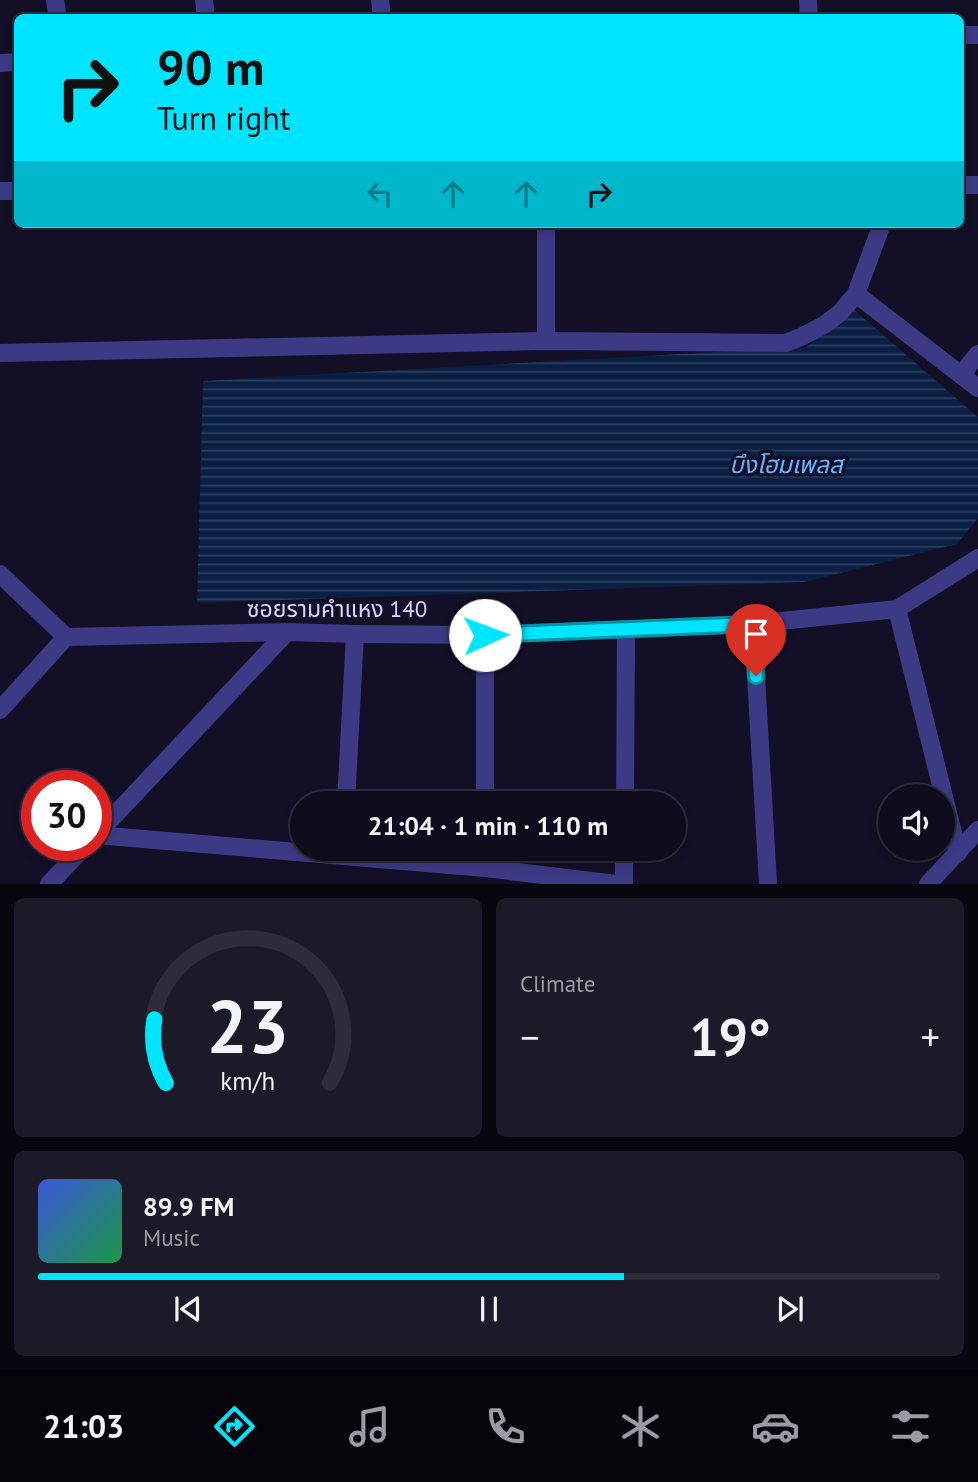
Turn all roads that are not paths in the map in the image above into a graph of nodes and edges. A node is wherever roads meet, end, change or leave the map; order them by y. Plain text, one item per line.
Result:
1 (546, 228) edge
2 (881, 228) edge
3 (856, 294) junction
4 (546, 341) junction
5 (0, 353) edge
6 (978, 354) edge
7 (961, 376) junction
8 (978, 388) edge
9 (978, 558) edge
10 (0, 574) edge
11 (897, 609) junction
12 (753, 624) junction
13 (626, 629) junction
14 (287, 632) junction
15 (355, 634) junction
16 (485, 635) junction
17 (66, 636) junction
18 (0, 710) edge
19 (347, 791) edge
20 (485, 791) edge
21 (625, 791) edge
22 (978, 830) edge
23 (290, 848) edge
24 (958, 853) junction
25 (71, 861) edge
26 (423, 861) edge
27 (485, 861) edge
28 (624, 861) edge
29 (485, 868) junction
30 (49, 884) edge
31 (617, 884) edge
32 (624, 884) edge
33 (768, 884) edge
34 (928, 884) edge

1 - 4 street
2 - 3 street
3 - 4 street
3 - 7 street
4 - 5 street
6 - 7 street
7 - 8 street
9 - 11 street, ซอยรามคำแหง 140
10 - 17 street
11 - 12 street, ซอยรามคำแหง 140
11 - 24 street
12 - 13 street, ซอยรามคำแหง 140
12 - 33 street
13 - 16 street, ซอยรามคำแหง 140
13 - 21 street
14 - 15 street, ซอยรามคำแหง 140
14 - 17 street, ซอยรามคำแหง 140
14 - 23 street
15 - 16 street, ซอยรามคำแหง 140
15 - 19 street
16 - 20 street
17 - 18 street
22 - 24 street
24 - 34 street
25 - 30 street
26 - 29 street
27 - 29 street
28 - 32 street
29 - 31 street

